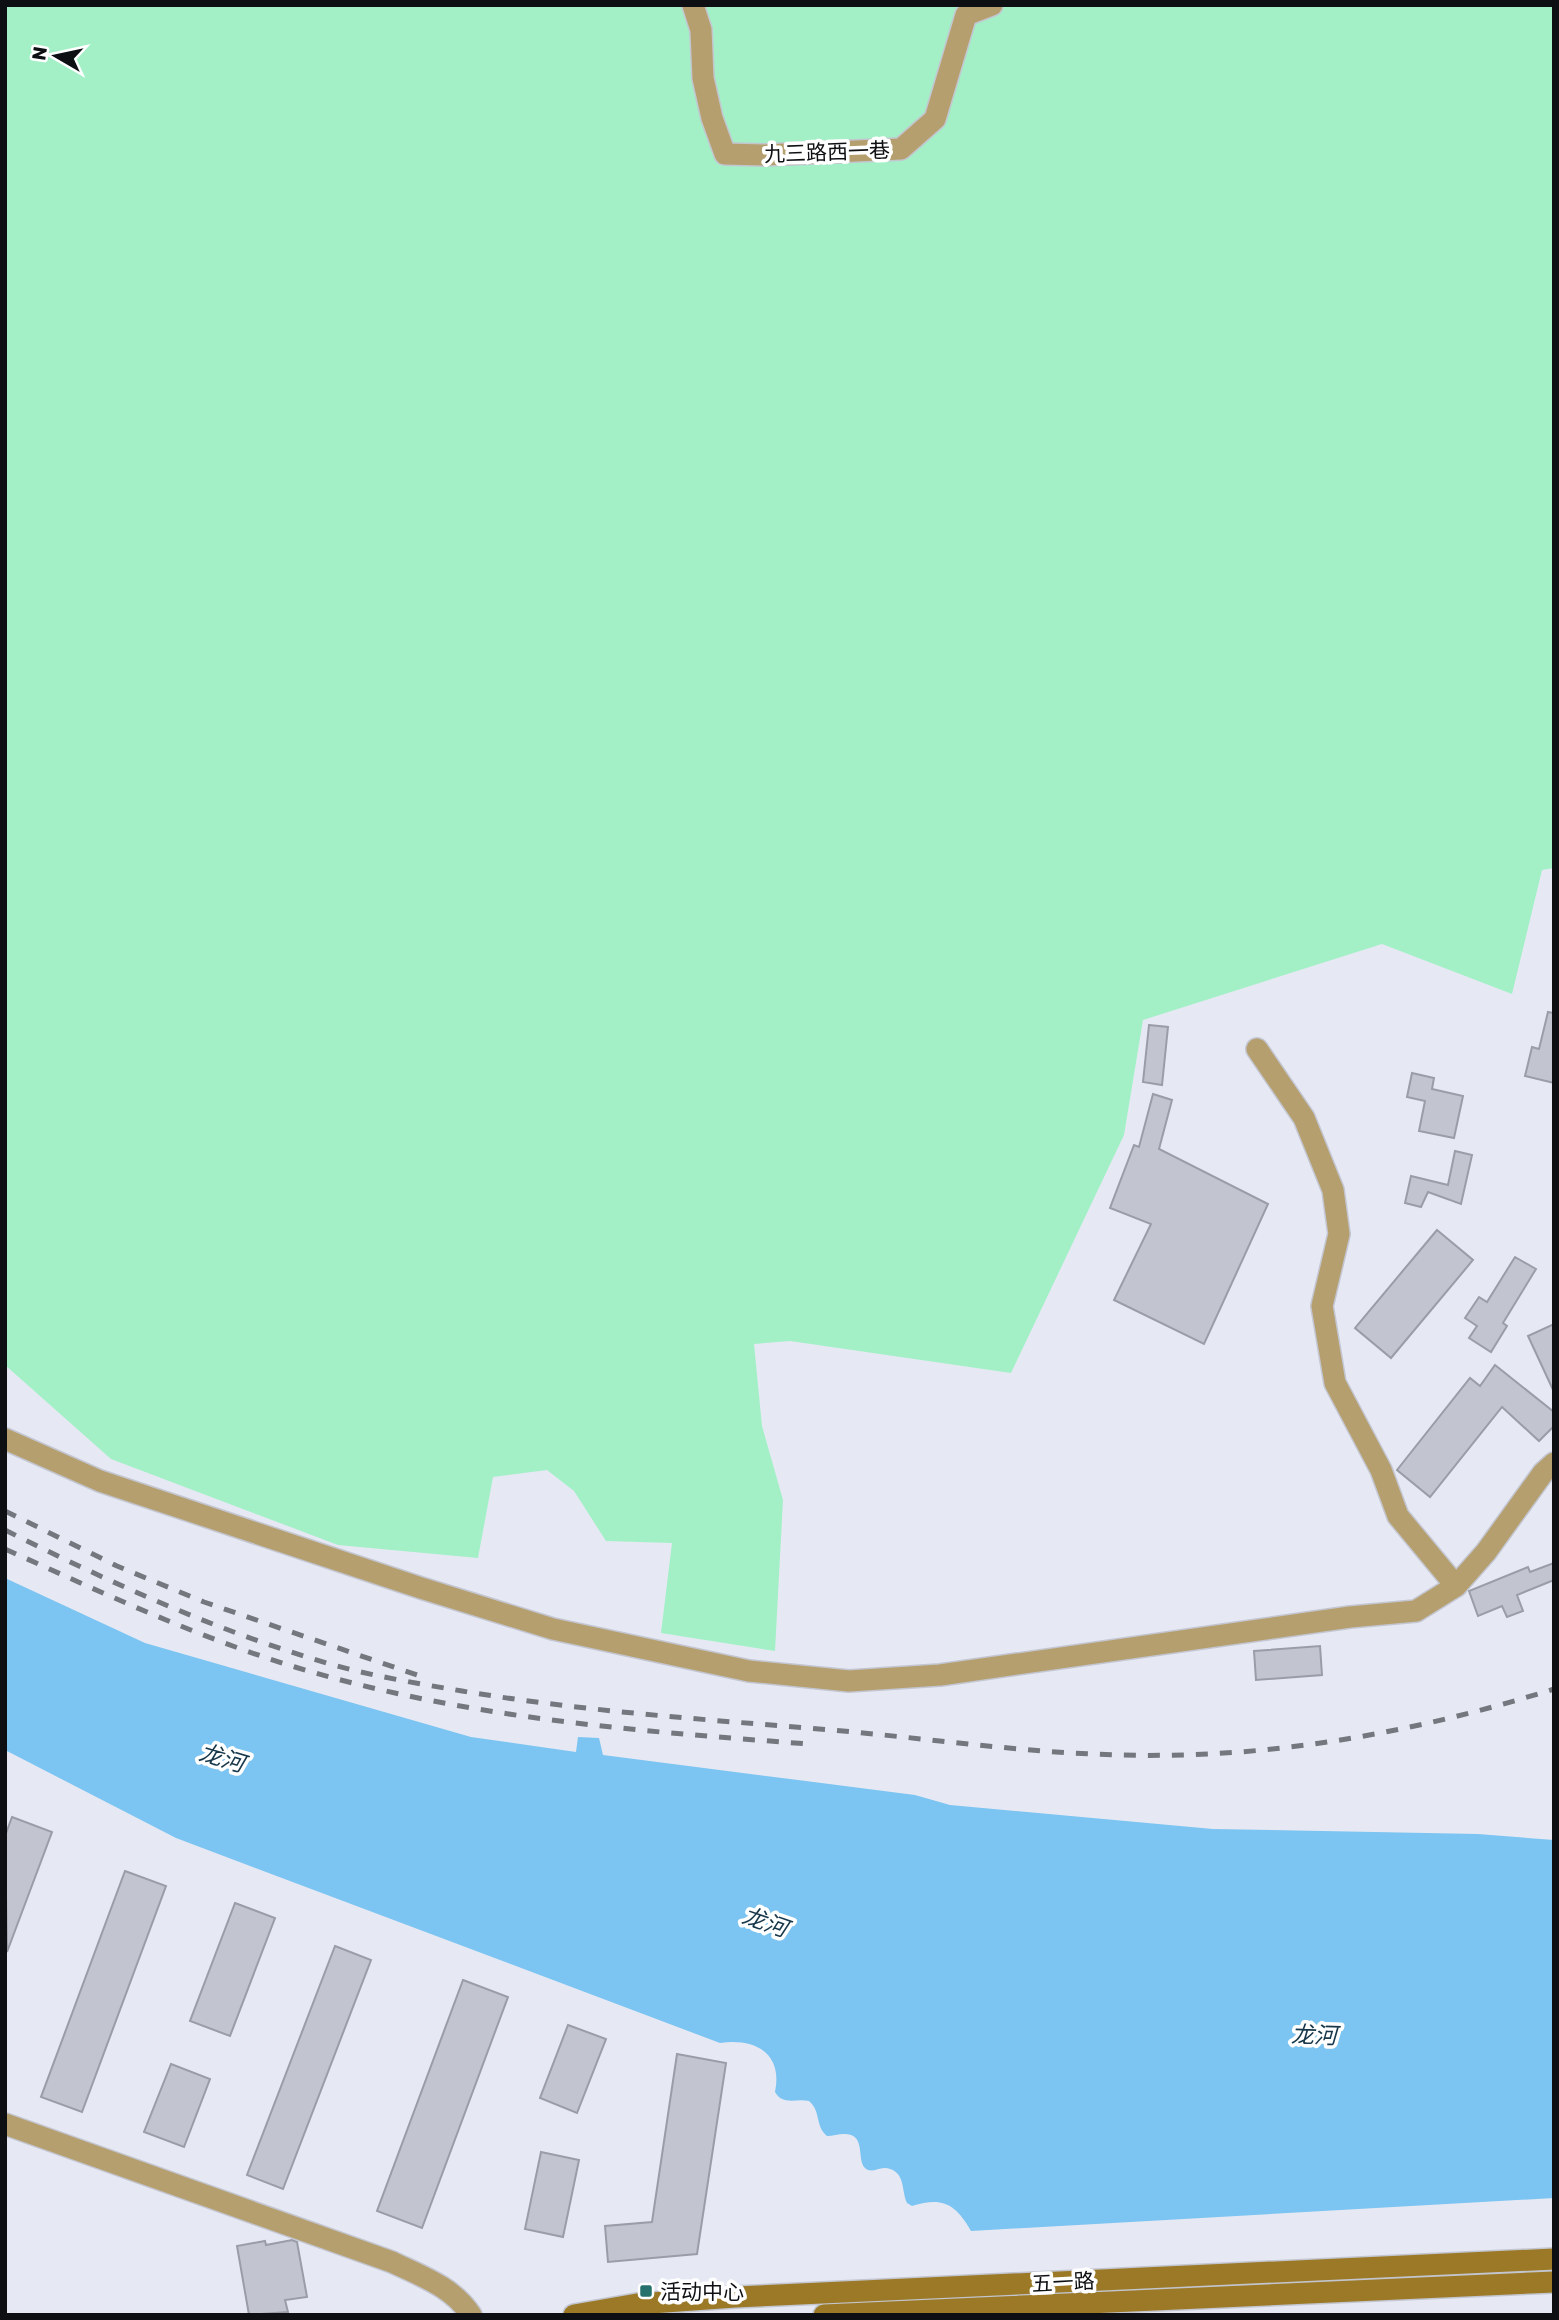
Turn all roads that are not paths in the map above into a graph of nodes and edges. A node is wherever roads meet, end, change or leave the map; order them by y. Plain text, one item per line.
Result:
1 (693, 5) edge
2 (992, 5) edge
3 (1256, 1049) dead end
4 (5, 1438) edge
5 (1554, 1463) edge
6 (1455, 1586) junction
7 (5, 2124) edge
8 (1554, 2259) edge
9 (1554, 2282) edge
10 (471, 2315) edge
11 (574, 2315) edge
12 (824, 2315) edge

1 - 2 street, 九三路西一巷
3 - 6 street
4 - 6 street
5 - 6 street
7 - 10 street
8 - 11 main road, 五一路
9 - 12 main road, 五一路

